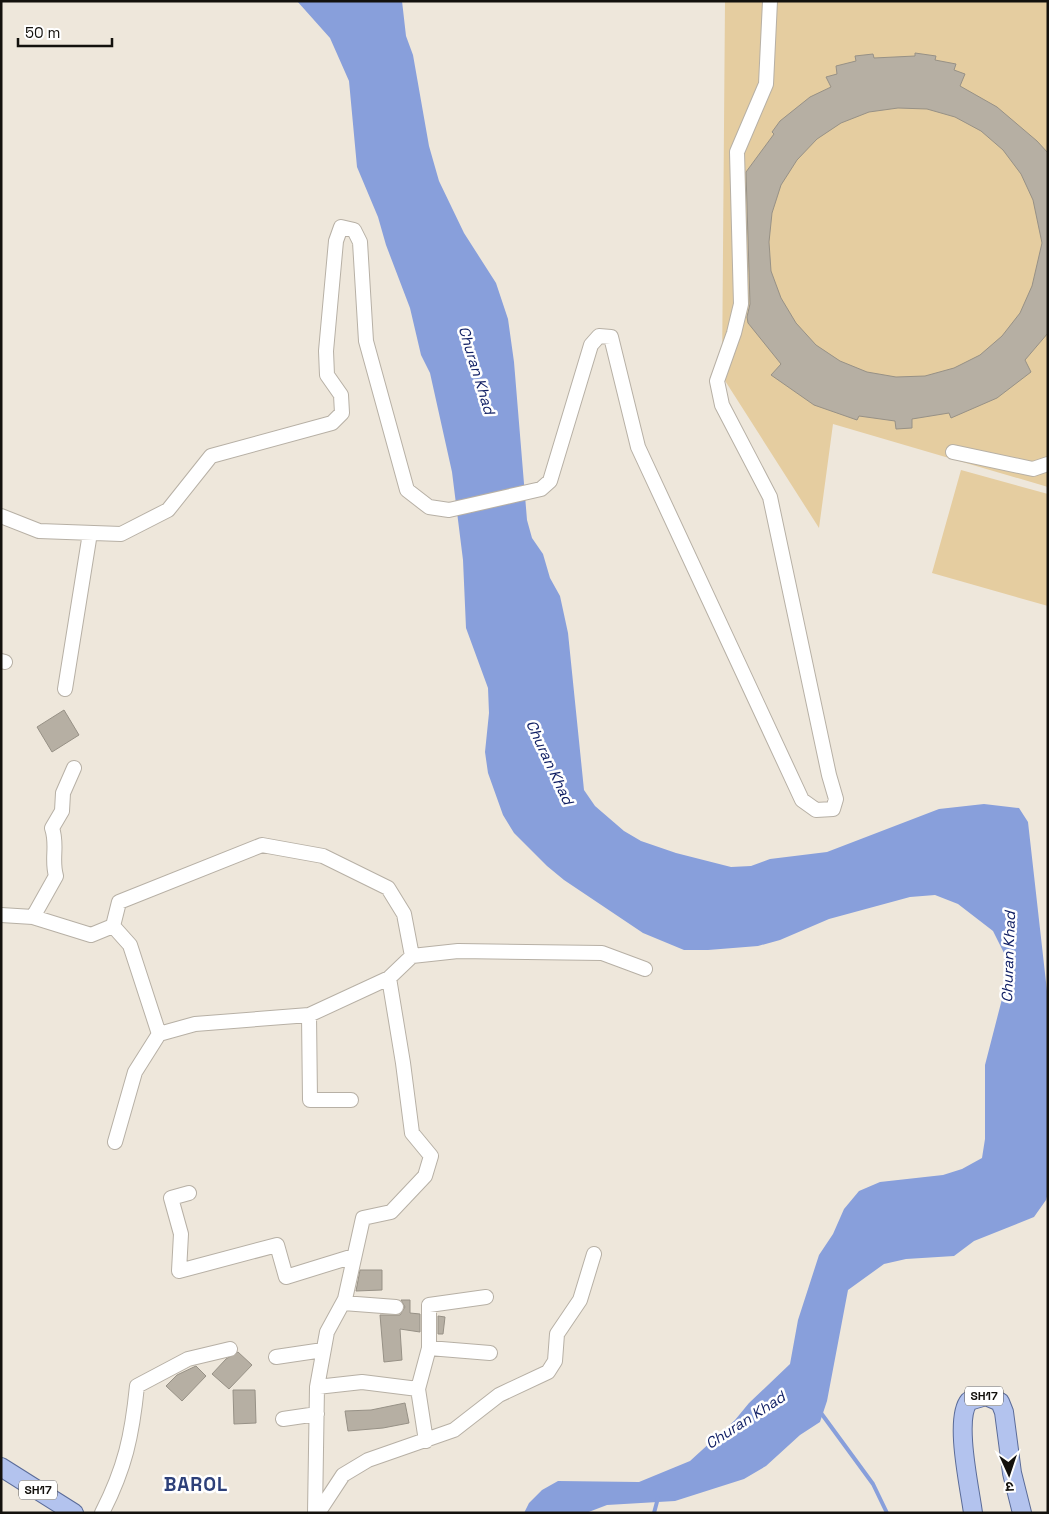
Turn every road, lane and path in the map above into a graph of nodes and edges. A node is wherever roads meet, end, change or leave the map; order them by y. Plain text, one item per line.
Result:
1 (770, 1) edge
2 (953, 452) dead end
3 (1048, 464) edge
4 (1, 516) edge
5 (90, 533) junction
6 (65, 689) dead end
7 (74, 768) dead end
8 (1, 915) edge
9 (34, 917) junction
10 (113, 926) junction
11 (412, 956) junction
12 (645, 969) dead end
13 (389, 978) junction
14 (309, 1015) junction
15 (159, 1034) junction
16 (351, 1100) dead end
17 (115, 1142) dead end
18 (189, 1193) dead end
19 (594, 1254) dead end
20 (354, 1256) junction
21 (486, 1297) dead end
22 (343, 1303) junction
23 (396, 1307) dead end
24 (429, 1348) junction
25 (230, 1349) dead end
26 (323, 1350) junction
27 (490, 1353) dead end
28 (276, 1357) dead end
29 (317, 1387) junction
30 (418, 1389) junction
31 (317, 1414) junction
32 (283, 1419) dead end
33 (426, 1441) junction
34 (1, 1467) edge
35 (74, 1513) edge
36 (102, 1513) edge
37 (317, 1513) edge
38 (972, 1513) edge
39 (1022, 1513) edge

1 - 5 street
2 - 3 street
4 - 5 street
5 - 6 street
7 - 9 street
8 - 9 street
9 - 10 street
10 - 11 street
10 - 15 street
11 - 12 street
11 - 13 street
13 - 14 street
13 - 20 street
14 - 15 street
14 - 16 street
15 - 17 street
18 - 20 street
19 - 33 street
20 - 22 street
21 - 24 street
22 - 23 street
22 - 26 street
24 - 27 street
24 - 30 street
25 - 36 street
26 - 28 street
26 - 29 street
29 - 30 street
29 - 31 street
30 - 33 street
31 - 32 street
31 - 37 street
33 - 37 street
34 - 35 main road, SH17
38 - 39 main road, SH17

